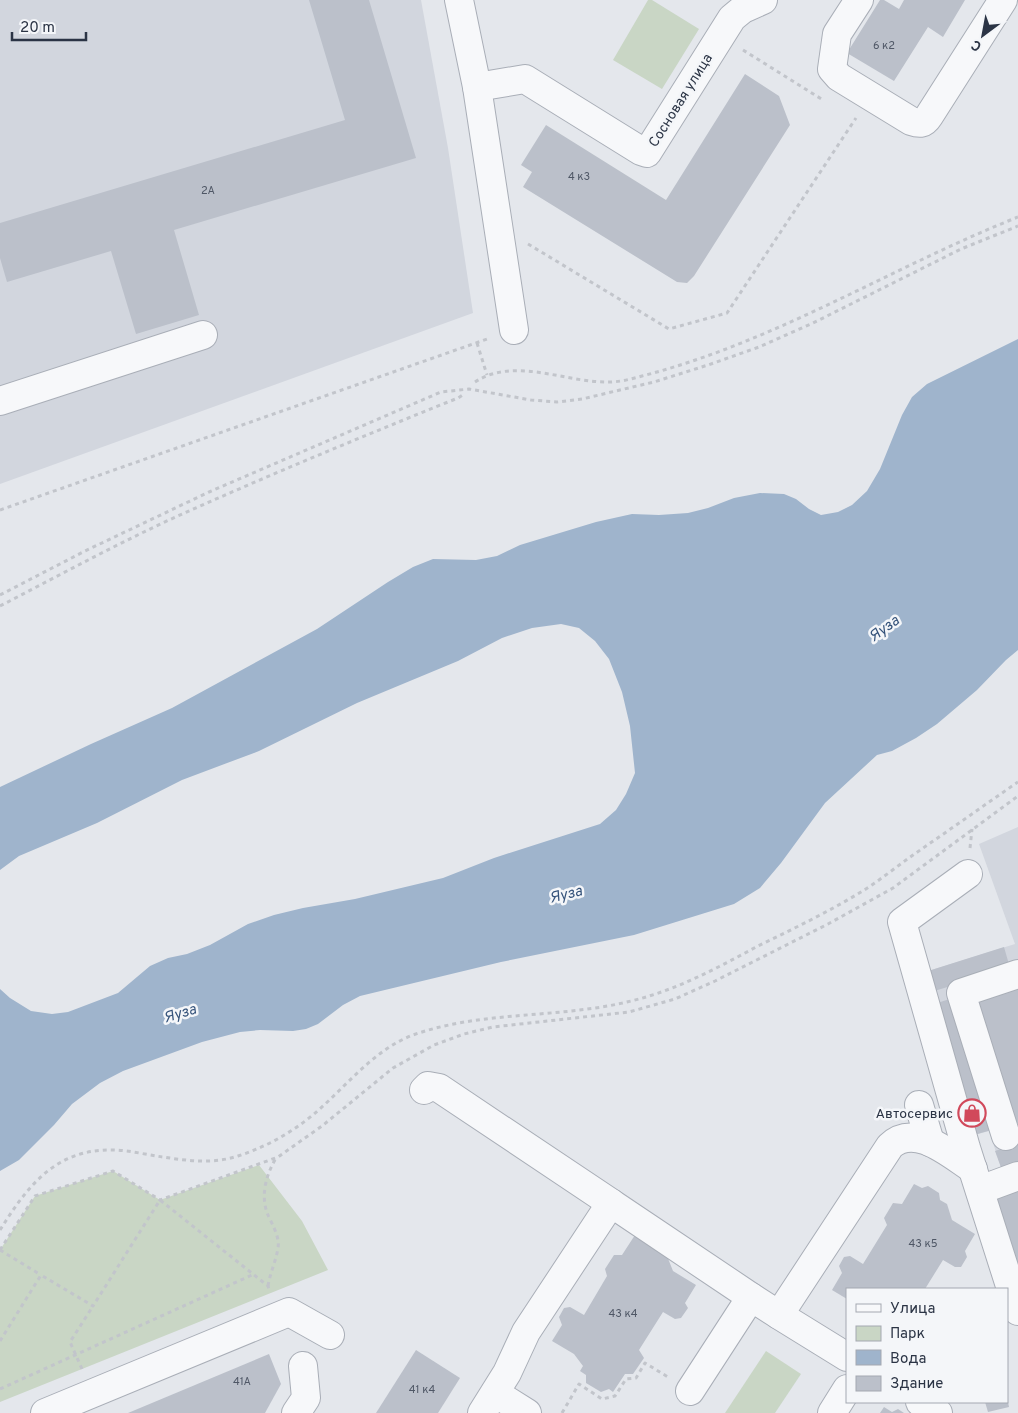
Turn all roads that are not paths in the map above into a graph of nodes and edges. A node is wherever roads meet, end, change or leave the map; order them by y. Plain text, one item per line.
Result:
1 (459, 0) edge
2 (763, 0) edge
3 (859, 0) edge
4 (1003, 0) edge
5 (477, 87) junction
6 (514, 330) road end
7 (203, 335) dead end
8 (0, 401) edge
9 (968, 874) dead end
10 (1018, 974) edge
11 (424, 1090) dead end
12 (919, 1105) dead end
13 (1012, 1134) edge
14 (930, 1142) junction
15 (973, 1169) junction
16 (1018, 1176) edge
17 (611, 1203) junction
18 (751, 1297) junction
19 (1018, 1310) edge
20 (779, 1315) junction
21 (330, 1335) dead end
22 (846, 1356) edge
23 (303, 1366) dead end
24 (690, 1391) road end
25 (846, 1391) edge
26 (489, 1403) edge
27 (922, 1403) edge
28 (46, 1413) edge
29 (296, 1413) edge
30 (526, 1413) edge
31 (832, 1413) edge
32 (938, 1413) edge

1 - 5 street
2 - 5 street, Сосновая улица
3 - 4 street
5 - 6 street
7 - 8 street
9 - 15 street
10 - 13 street
11 - 17 street
12 - 14 street
13 - 15 street
14 - 15 street
14 - 20 street
15 - 16 street
15 - 19 street
17 - 18 street
17 - 26 street
18 - 20 street
18 - 24 street
20 - 22 street
21 - 28 street
23 - 29 street
25 - 31 street
26 - 30 street
27 - 32 street

